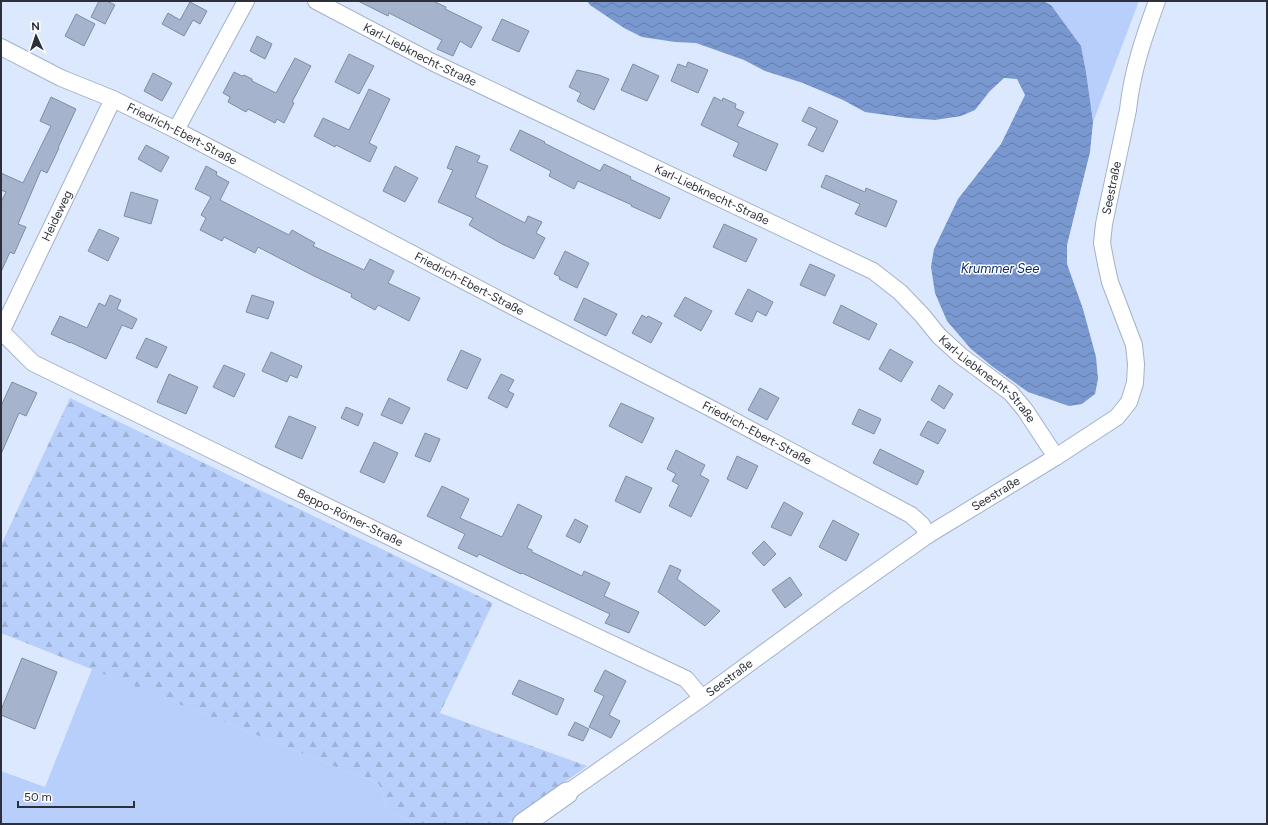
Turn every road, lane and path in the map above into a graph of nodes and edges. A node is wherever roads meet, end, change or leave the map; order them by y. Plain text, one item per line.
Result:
1 (246, 1) edge
2 (316, 1) edge
3 (1157, 1) edge
4 (1, 47) edge
5 (113, 99) junction
6 (176, 130) junction
7 (1, 331) edge
8 (1056, 457) junction
9 (928, 535) junction
10 (702, 698) junction
11 (567, 793) joint
12 (523, 824) edge

1 - 6 street
2 - 8 street, Karl-Liebknecht-Straße
3 - 8 street, Seestraße
4 - 5 street, Friedrich-Ebert-Straße
5 - 6 street, Friedrich-Ebert-Straße
5 - 7 street, Heideweg
6 - 9 street, Friedrich-Ebert-Straße
7 - 10 street, Beppo-Römer-Straße
8 - 9 street, Seestraße
9 - 10 street, Seestraße
10 - 11 street, Seestraße
11 - 12 street, Seestraße

